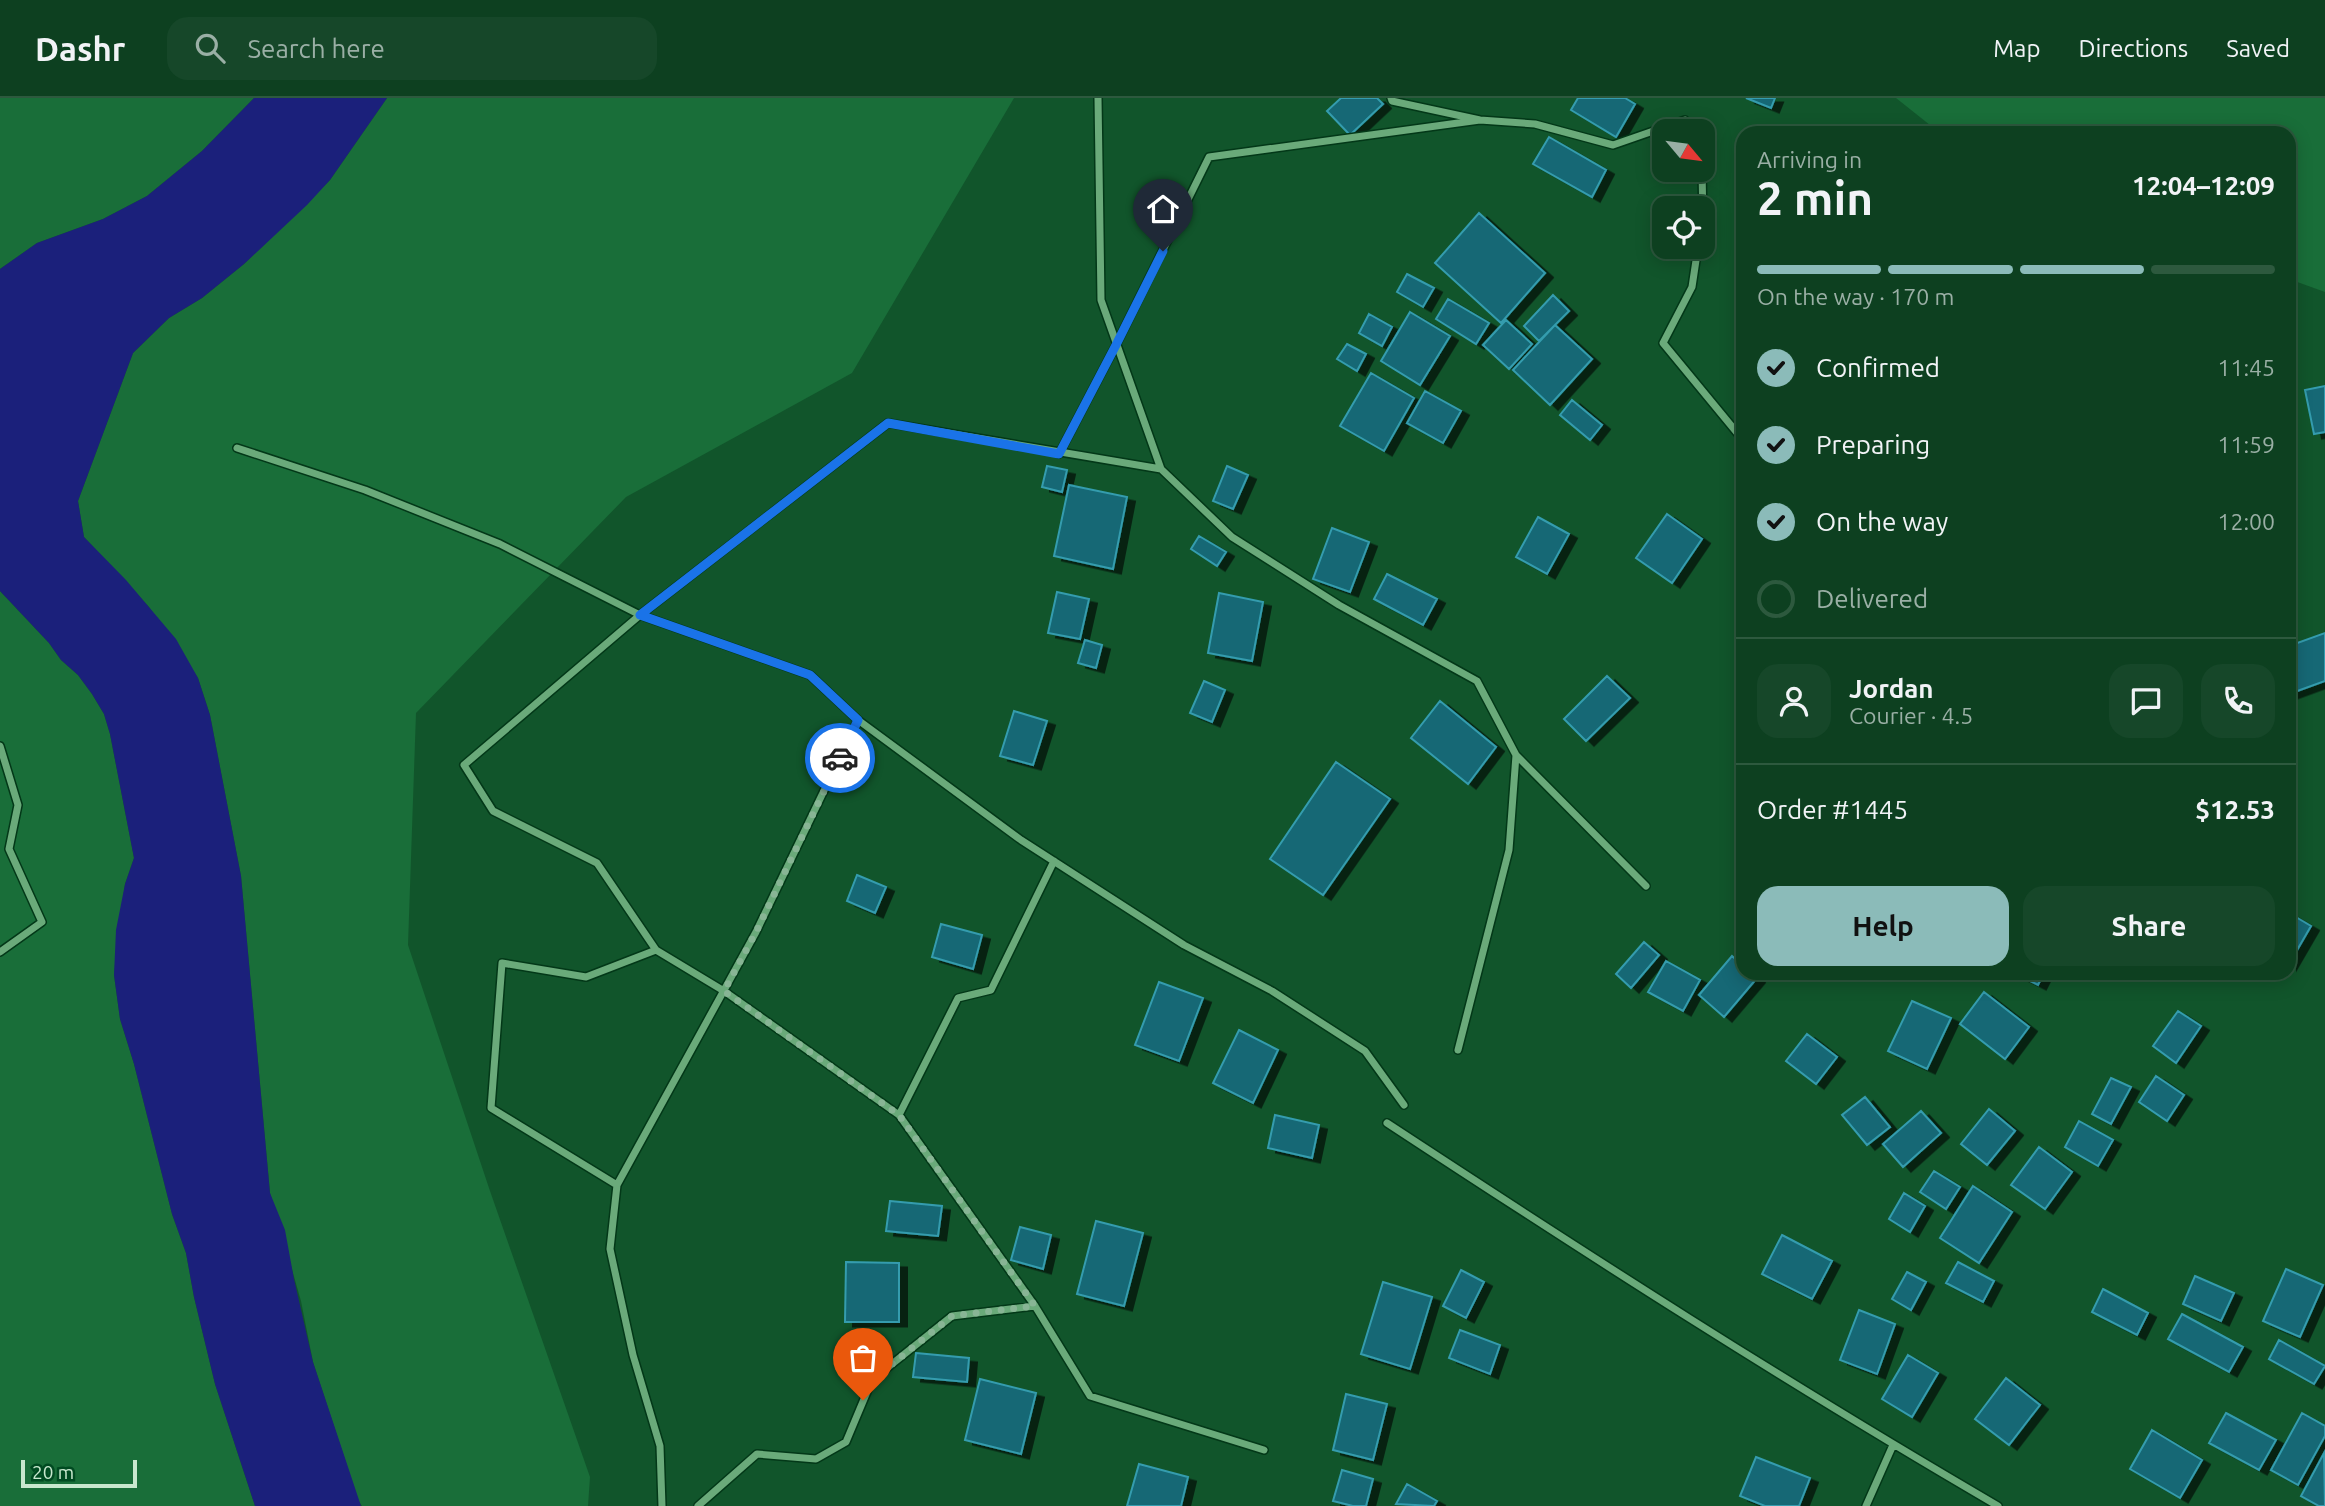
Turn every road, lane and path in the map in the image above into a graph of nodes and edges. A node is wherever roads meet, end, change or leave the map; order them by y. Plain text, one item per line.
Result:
1 (1098, 98) edge
2 (1391, 98) edge
3 (1480, 120) junction
4 (1652, 132) edge
5 (1696, 259) edge
6 (1116, 345) junction
7 (1736, 432) edge
8 (237, 448) dead end
9 (1059, 454) junction
10 (1161, 469) junction
11 (640, 615) junction
12 (858, 720) junction
13 (0, 746) edge
14 (1516, 755) junction
15 (1054, 861) junction
16 (1646, 886) dead end
17 (656, 950) junction
18 (0, 952) edge
19 (724, 991) junction
20 (1458, 1050) dead end
21 (1404, 1105) dead end
22 (899, 1115) junction
23 (1387, 1123) dead end
24 (617, 1185) junction
25 (1035, 1306) junction
26 (1894, 1445) junction
27 (1264, 1450) dead end
28 (662, 1506) edge
29 (698, 1506) edge
30 (1866, 1506) edge
31 (1998, 1506) edge

1 - 6 street
2 - 3 street
3 - 4 street
3 - 6 street
5 - 7 street
6 - 9 street
6 - 10 street
8 - 11 street
9 - 10 street
9 - 11 street
10 - 14 street
11 - 12 street
11 - 17 street
12 - 15 street
12 - 19 street
13 - 18 street
14 - 16 street
14 - 20 street
15 - 21 street
15 - 22 street
17 - 19 street
17 - 24 street
19 - 22 street
19 - 24 street
22 - 25 street
23 - 26 street
24 - 28 street
25 - 27 street
25 - 29 street
26 - 30 street
26 - 31 street

